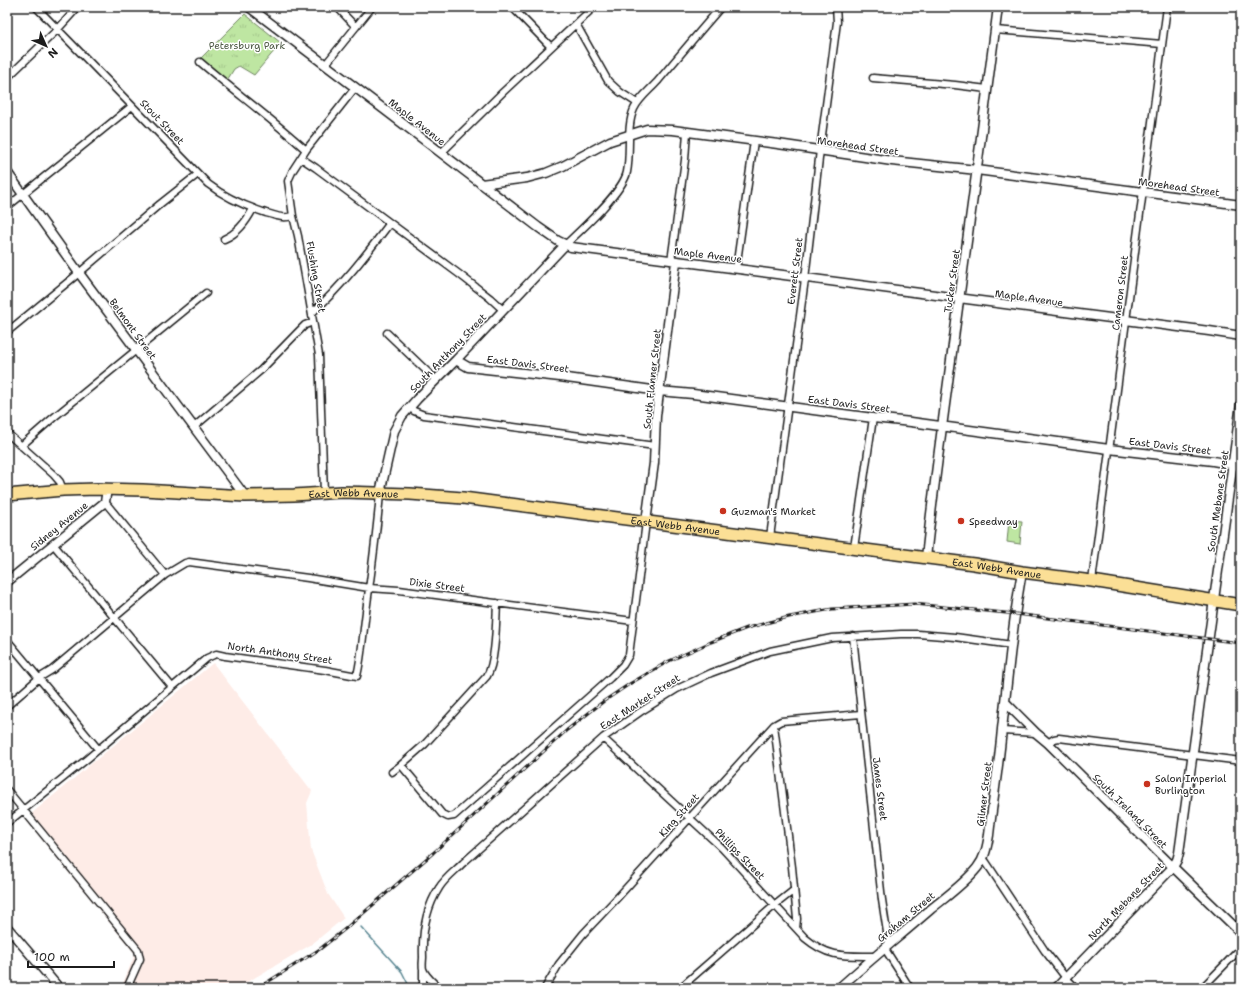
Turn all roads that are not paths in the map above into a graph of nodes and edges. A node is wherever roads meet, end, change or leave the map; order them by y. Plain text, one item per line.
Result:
1 (36, 7) edge
2 (78, 7) edge
3 (249, 7) edge
4 (337, 7) edge
5 (372, 7) edge
6 (512, 7) edge
7 (594, 7) edge
8 (721, 7) edge
9 (836, 7) edge
10 (998, 7) edge
11 (1167, 7) edge
12 (576, 24) junction
13 (356, 27) junction
14 (58, 29) junction
15 (995, 30) junction
16 (1162, 44) junction
17 (551, 48) junction
18 (200, 62) dead end
19 (326, 65) junction
20 (7, 78) edge
21 (873, 78) dead end
22 (355, 88) junction
23 (987, 89) junction
24 (637, 102) junction
25 (132, 106) junction
26 (687, 132) junction
27 (630, 134) junction
28 (754, 141) junction
29 (306, 150) junction
30 (820, 150) junction
31 (441, 153) junction
32 (301, 158) junction
33 (977, 170) junction
34 (7, 172) edge
35 (198, 174) junction
36 (481, 184) junction
37 (1143, 192) junction
38 (23, 194) junction
39 (1241, 205) edge
40 (7, 207) edge
41 (253, 209) junction
42 (294, 216) junction
43 (390, 222) junction
44 (224, 238) dead end
45 (565, 245) junction
46 (673, 261) junction
47 (736, 268) junction
48 (79, 273) junction
49 (805, 279) junction
50 (206, 293) dead end
51 (959, 298) junction
52 (503, 310) junction
53 (312, 313) junction
54 (1127, 320) junction
55 (313, 322) junction
56 (7, 332) edge
57 (387, 333) dead end
58 (1241, 336) edge
59 (136, 350) junction
60 (456, 360) junction
61 (436, 380) junction
62 (659, 391) junction
63 (1241, 404) edge
64 (410, 407) junction
65 (787, 407) junction
66 (873, 418) junction
67 (942, 426) junction
68 (194, 427) junction
69 (7, 433) edge
70 (21, 446) junction
71 (655, 446) junction
72 (1109, 449) junction
73 (1237, 466) edge
74 (107, 489) junction
75 (62, 490) junction
76 (324, 493) junction
77 (380, 494) junction
78 (7, 495) edge
79 (245, 496) junction
80 (105, 502) junction
81 (646, 522) junction
82 (770, 537) junction
83 (53, 544) junction
84 (854, 548) junction
85 (926, 558) junction
86 (1022, 572) junction
87 (165, 575) junction
88 (1092, 581) junction
89 (7, 582) edge
90 (369, 588) junction
91 (1215, 600) junction
92 (497, 603) junction
93 (1241, 605) edge
94 (114, 618) junction
95 (633, 621) junction
96 (853, 636) junction
97 (7, 640) edge
98 (1012, 645) junction
99 (39, 678) junction
100 (172, 687) junction
101 (1005, 702) junction
102 (7, 706) edge
103 (861, 714) junction
104 (774, 725) junction
105 (1002, 731) junction
106 (1036, 733) junction
107 (603, 738) junction
108 (1048, 743) junction
109 (98, 749) junction
110 (1193, 755) junction
111 (1241, 761) edge
112 (401, 765) junction
113 (392, 772) dead end
114 (7, 790) edge
115 (23, 810) junction
116 (690, 818) junction
117 (7, 823) edge
118 (983, 858) junction
119 (1173, 867) junction
120 (794, 890) junction
121 (775, 904) junction
122 (7, 928) edge
123 (796, 928) junction
124 (1241, 933) edge
125 (887, 947) junction
126 (1241, 948) edge
127 (874, 956) junction
128 (423, 969) junction
129 (1066, 978) junction
130 (59, 988) edge
131 (127, 988) edge
132 (423, 988) edge
133 (439, 988) edge
134 (545, 988) edge
135 (680, 988) edge
136 (839, 988) edge
137 (910, 988) edge
138 (1056, 988) edge
139 (1076, 988) edge
140 (1202, 988) edge

1 - 14 street, Stout Street
2 - 14 street
3 - 19 street, Maple Avenue
4 - 13 street
5 - 13 street
6 - 17 street
7 - 12 street
8 - 24 street
9 - 30 street, Everett Street
10 - 15 street, Tucker Street
11 - 16 street, Cameron Street
12 - 17 street
12 - 24 street
13 - 19 street
14 - 20 street
14 - 25 street, Stout Street
15 - 16 street
15 - 23 street, Tucker Street
16 - 37 street, Cameron Street
17 - 31 street
18 - 29 street
19 - 22 street, Maple Avenue
21 - 23 street
22 - 29 street, Flushing Street
22 - 31 street, Maple Avenue
23 - 33 street, Tucker Street
24 - 27 street
25 - 35 street, Stout Street
25 - 38 street
26 - 27 street, Morehead Street
26 - 28 street, Morehead Street
26 - 46 street, South Flanner Street
27 - 36 street, Morehead Street
27 - 45 street
28 - 30 street, Morehead Street
28 - 47 street
29 - 32 street, Flushing Street
30 - 33 street, Morehead Street
30 - 49 street, Everett Street
31 - 36 street, Maple Avenue
32 - 42 street, Flushing Street
32 - 43 street
33 - 37 street, Morehead Street
33 - 51 street, Tucker Street
34 - 38 street, Belmont Street
35 - 41 street, Stout Street
35 - 48 street
36 - 45 street, Maple Avenue
37 - 39 street, Morehead Street
37 - 54 street, Cameron Street
38 - 40 street
38 - 48 street, Belmont Street
41 - 42 street, Stout Street
41 - 44 street
42 - 53 street, Flushing Street
43 - 52 street
43 - 53 street
45 - 46 street, Maple Avenue
45 - 52 street, South Anthony Street
46 - 47 street, Maple Avenue
46 - 62 street, South Flanner Street
47 - 49 street, Maple Avenue
48 - 56 street
48 - 59 street, Belmont Street
49 - 51 street, Maple Avenue
49 - 65 street, Everett Street
50 - 59 street
51 - 54 street, Maple Avenue
51 - 67 street, Tucker Street
52 - 60 street, South Anthony Street
53 - 55 street, Flushing Street
54 - 58 street, Maple Avenue
54 - 72 street, Cameron Street
55 - 68 street
55 - 76 street, Flushing Street
57 - 61 street
59 - 68 street, Belmont Street
59 - 70 street
60 - 61 street, South Anthony Street
60 - 62 street, East Davis Street
61 - 64 street, South Anthony Street
62 - 65 street, East Davis Street
62 - 71 street, South Flanner Street
63 - 73 street, South Mebane Street
64 - 71 street
64 - 77 street, South Anthony Street
65 - 66 street, East Davis Street
65 - 82 street, Everett Street
66 - 67 street, East Davis Street
66 - 84 street
67 - 72 street, East Davis Street
67 - 85 street, Tucker Street
68 - 79 street, Belmont Street
69 - 70 street
70 - 75 street
71 - 81 street, South Flanner Street
72 - 73 street, East Davis Street
72 - 88 street, Cameron Street
73 - 91 street, South Mebane Street
74 - 75 highway, East Webb Avenue
74 - 79 highway, East Webb Avenue
74 - 80 street
75 - 78 highway, East Webb Avenue
76 - 77 highway, East Webb Avenue
76 - 79 highway, East Webb Avenue
77 - 81 highway, East Webb Avenue
77 - 90 street, North Anthony Street
80 - 83 street, Sidney Avenue
80 - 87 street
81 - 82 highway, East Webb Avenue
81 - 95 street
82 - 84 highway, East Webb Avenue
83 - 89 street, Sidney Avenue
83 - 94 street
84 - 85 highway, East Webb Avenue
85 - 86 highway, East Webb Avenue
86 - 88 highway, East Webb Avenue
86 - 98 street, Gilmer Street
87 - 90 street, Dixie Street
87 - 94 street, Dixie Street
88 - 91 highway, East Webb Avenue
90 - 92 street, Dixie Street
90 - 100 street, North Anthony Street
91 - 93 highway, East Webb Avenue
91 - 110 street, North Mebane Street
92 - 95 street, Dixie Street
92 - 112 street
94 - 99 street, Dixie Street
94 - 100 street
95 - 112 street
96 - 98 street, East Market Street
96 - 103 street, James Street
96 - 107 street, East Market Street
97 - 99 street
98 - 101 street, Gilmer Street
99 - 102 street, Dixie Street
99 - 109 street
100 - 109 street, North Anthony Street
101 - 105 street, Gilmer Street
101 - 106 street, South Ireland Street
103 - 104 street
103 - 125 street, James Street
104 - 116 street, King Street
104 - 120 street
105 - 106 street
105 - 118 street, Gilmer Street
106 - 108 street, South Ireland Street
107 - 116 street, Phillips Street
107 - 128 street, East Market Street
108 - 110 street
108 - 119 street, South Ireland Street
109 - 115 street, North Anthony Street
110 - 111 street
110 - 119 street, North Mebane Street
112 - 113 street
114 - 115 street
115 - 117 street, North Anthony Street
115 - 131 street
116 - 121 street, Phillips Street
116 - 134 street, King Street
118 - 125 street, Graham Street
118 - 129 street
119 - 124 street, South Ireland Street
119 - 129 street, North Mebane Street
120 - 121 street
120 - 123 street
121 - 123 street, Phillips Street
121 - 135 street
122 - 130 street
123 - 127 street, Phillips Street
125 - 127 street, Graham Street
125 - 137 street, James Street
126 - 140 street
127 - 136 street, Graham Street
128 - 132 street, East Market Street
128 - 133 street
129 - 138 street, North Mebane Street
129 - 139 street

